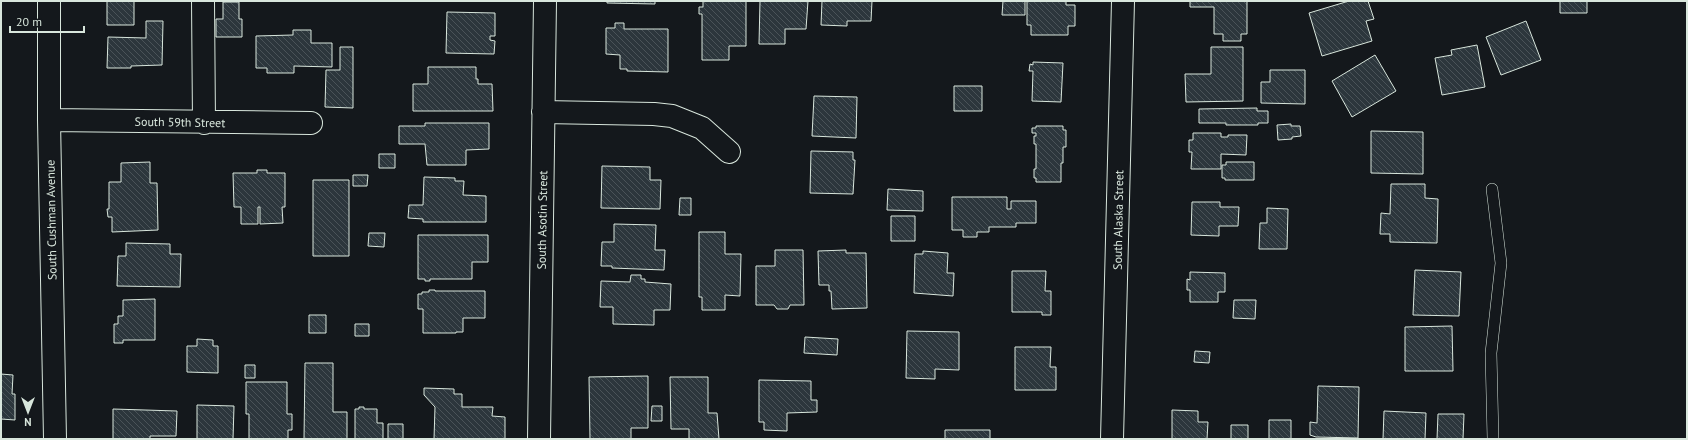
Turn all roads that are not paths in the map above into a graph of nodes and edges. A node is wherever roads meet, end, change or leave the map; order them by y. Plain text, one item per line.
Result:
1 (49, 1) edge
2 (203, 1) edge
3 (545, 1) edge
4 (1123, 1) edge
5 (543, 112) junction
6 (50, 120) junction
7 (204, 123) junction
8 (311, 123) dead end
9 (729, 152) dead end
10 (1492, 189) dead end
11 (55, 439) edge
12 (539, 439) edge
13 (1112, 439) edge
14 (1493, 439) edge

1 - 6 street, South Cushman Avenue
2 - 7 street
3 - 5 street, South Asotin Street
4 - 13 street, South Alaska Street
5 - 9 street
5 - 12 street, South Asotin Street
6 - 7 street, South 59th Street
6 - 11 street, South Cushman Avenue
7 - 8 street, South 59th Street
10 - 14 lane

